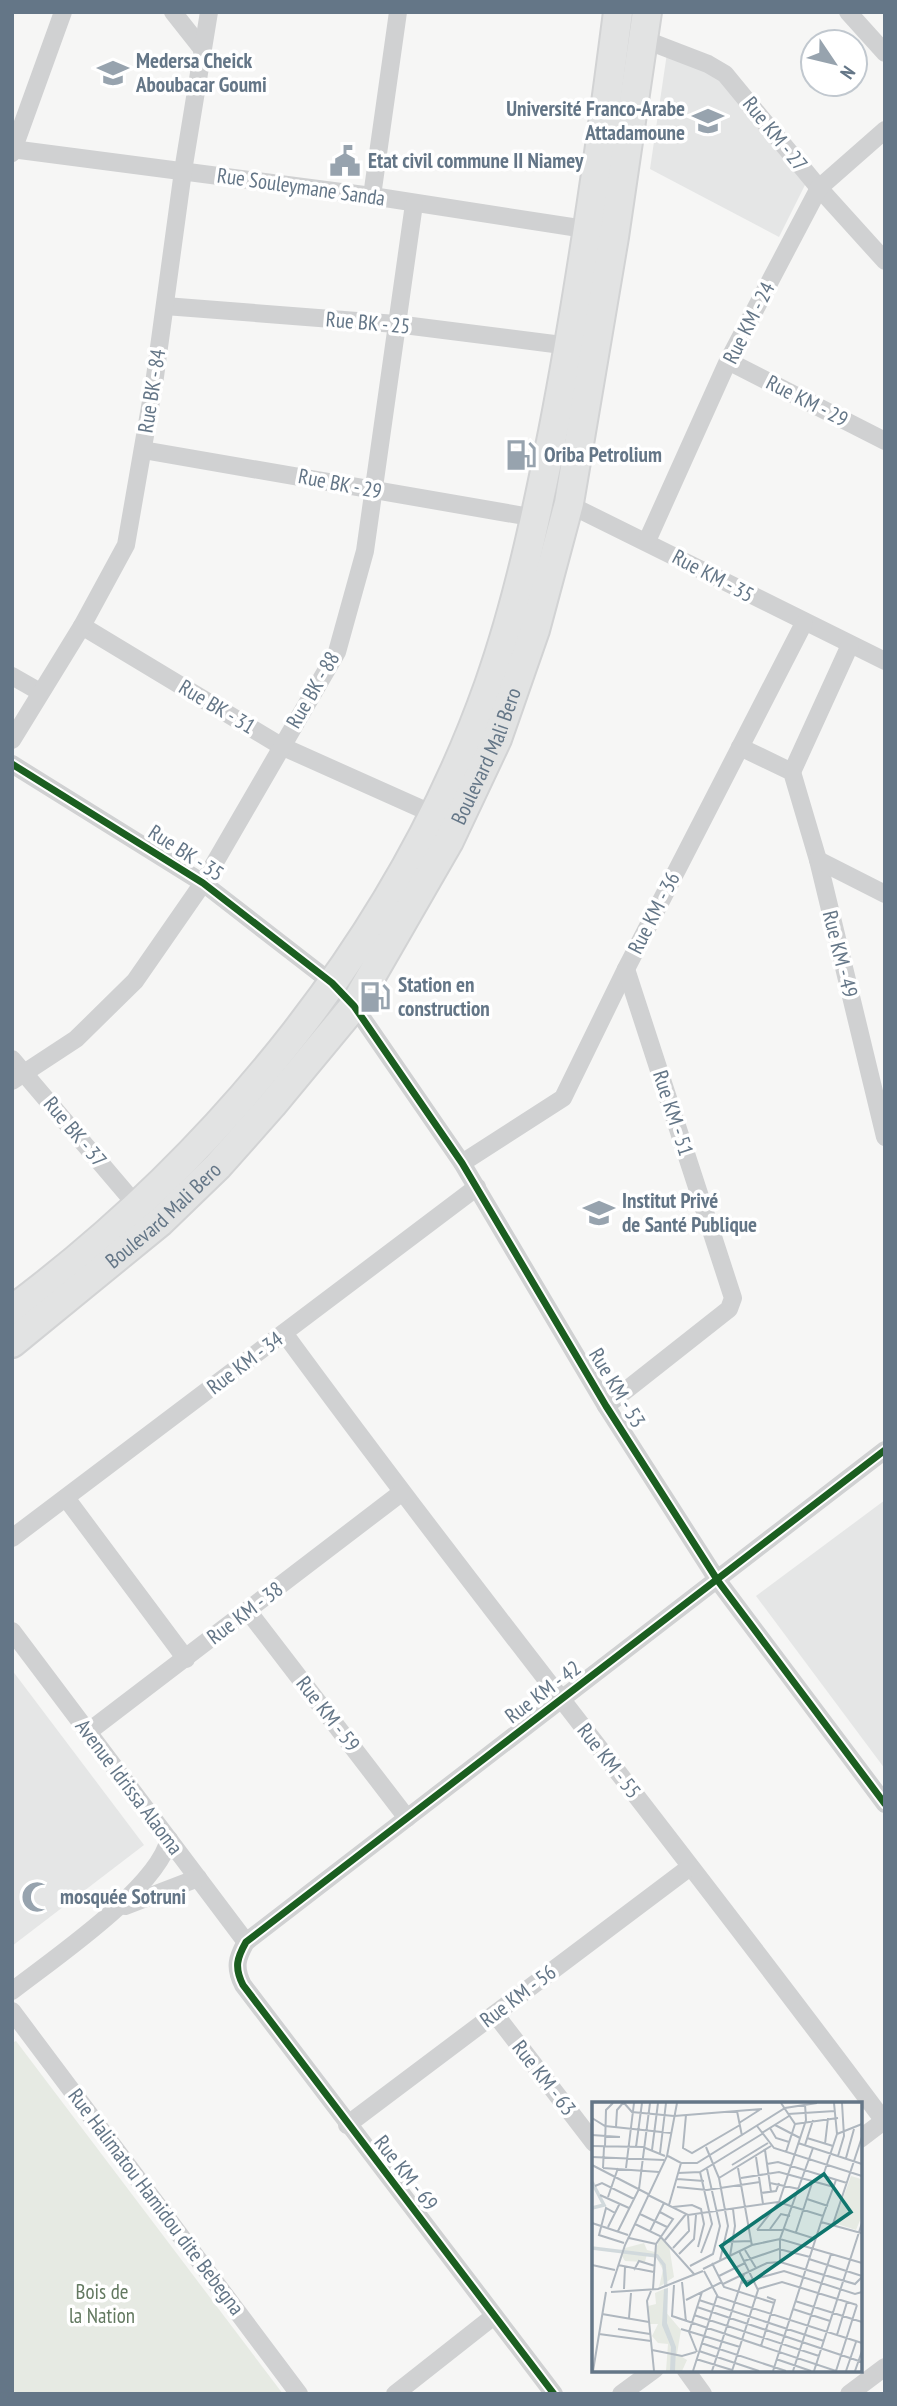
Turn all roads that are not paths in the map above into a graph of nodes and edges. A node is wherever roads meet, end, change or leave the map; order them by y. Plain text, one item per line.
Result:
1 (63, 12) edge
2 (173, 12) edge
3 (209, 12) edge
4 (398, 12) edge
5 (618, 12) edge
6 (848, 12) edge
7 (645, 26) edge
8 (203, 50) junction
9 (885, 54) edge
10 (885, 130) edge
11 (13, 150) edge
12 (183, 171) junction
13 (819, 188) junction
14 (372, 196) junction
15 (414, 204) junction
16 (602, 232) junction
17 (885, 261) edge
18 (165, 306) junction
19 (396, 324) junction
20 (570, 346) junction
21 (728, 362) junction
22 (885, 441) edge
23 (143, 450) junction
24 (373, 491) junction
25 (569, 503) junction
26 (539, 505) junction
27 (647, 541) junction
28 (804, 623) junction
29 (82, 626) junction
30 (849, 645) junction
31 (885, 661) edge
32 (12, 676) edge
33 (40, 692) junction
34 (12, 740) edge
35 (281, 746) junction
36 (740, 747) junction
37 (12, 764) edge
38 (792, 772) junction
39 (433, 814) junction
40 (818, 860) junction
41 (203, 883) junction
42 (885, 894) edge
43 (626, 968) junction
44 (332, 983) junction
45 (354, 1006) junction
46 (12, 1059) edge
47 (19, 1077) edge
48 (885, 1136) edge
49 (462, 1163) junction
50 (477, 1187) junction
51 (137, 1206) junction
52 (12, 1310) edge
53 (284, 1333) junction
54 (12, 1343) edge
55 (606, 1406) junction
56 (885, 1450) edge
57 (401, 1493) junction
58 (66, 1498) junction
59 (12, 1538) edge
60 (718, 1581) junction
61 (248, 1611) junction
62 (12, 1631) edge
63 (186, 1659) junction
64 (561, 1700) junction
65 (88, 1732) junction
66 (885, 1804) edge
67 (407, 1818) junction
68 (169, 1839) junction
69 (690, 1867) junction
70 (198, 1878) junction
71 (112, 1911) junction
72 (246, 1942) junction
73 (12, 1991) edge
74 (12, 2011) edge
75 (495, 2014) junction
76 (884, 2121) edge
77 (347, 2125) junction
78 (862, 2138) edge
79 (592, 2140) edge
80 (494, 2316) junction
81 (652, 2371) edge
82 (686, 2371) edge
83 (881, 2377) edge
84 (299, 2394) edge
85 (395, 2394) edge
86 (554, 2394) edge
87 (621, 2394) edge
88 (703, 2394) edge
89 (849, 2394) edge

1 - 11 street
2 - 8 street
3 - 8 street, Rue BK - 84
4 - 14 street
5 - 16 main road, Boulevard Mali Bero
6 - 9 street
7 - 13 street, Rue KM - 27
7 - 16 main road, Boulevard Mali Bero
8 - 12 street, Rue BK - 84
10 - 13 street, Rue KM - 24
11 - 12 street, Rue Souleymane Sanda
12 - 14 street, Rue Souleymane Sanda
12 - 18 street, Rue BK - 84
13 - 17 street, Rue KM - 27
13 - 21 street, Rue KM - 24
14 - 15 street, Rue Souleymane Sanda
15 - 16 street, Rue Souleymane Sanda
15 - 19 street, Rue BK - 88
16 - 20 main road, Boulevard Mali Bero
16 - 25 main road, Boulevard Mali Bero
18 - 19 street, Rue BK - 25
18 - 23 street, Rue BK - 84
19 - 20 street, Rue BK - 25
19 - 24 street, Rue BK - 88
20 - 26 main road, Boulevard Mali Bero
21 - 22 street, Rue KM - 29
21 - 27 street, Rue KM - 24
23 - 24 street, Rue BK - 29
23 - 29 street, Rue BK - 84
24 - 26 street, Rue BK - 29
24 - 35 street, Rue BK - 88
25 - 26 street, Rue KM - 35
25 - 27 street, Rue KM - 35
25 - 45 main road, Boulevard Mali Bero
26 - 39 main road, Boulevard Mali Bero
27 - 28 street, Rue KM - 35
28 - 30 street, Rue KM - 35
28 - 36 street, Rue KM - 36
29 - 33 street, Rue BK - 84
29 - 35 street, Rue BK - 31
30 - 31 street, Rue KM - 35
30 - 38 street
32 - 33 street
33 - 34 street, Rue BK - 84
35 - 39 street, Rue BK - 31
35 - 41 street, Rue BK - 88
36 - 38 street
36 - 43 street, Rue KM - 36
37 - 41 street, Rue BK - 35
38 - 40 street, Rue KM - 49
39 - 44 main road, Boulevard Mali Bero
40 - 42 street
40 - 48 street, Rue KM - 49
41 - 44 street, Rue BK - 35
41 - 47 street, Rue BK - 88
43 - 49 street, Rue KM - 36
43 - 55 street, Rue KM - 51
44 - 45 street, Rue KM - 53
44 - 51 main road, Boulevard Mali Bero
45 - 49 street, Rue KM - 53
45 - 54 main road, Boulevard Mali Bero
46 - 47 street, Rue BK - 37
47 - 51 street, Rue BK - 37
49 - 50 street, Rue KM - 53
50 - 53 street, Rue KM - 34
50 - 55 street, Rue KM - 53
51 - 52 main road, Boulevard Mali Bero
53 - 57 street, Rue KM - 55
53 - 58 street, Rue KM - 34
55 - 60 street, Rue KM - 53
56 - 60 street, Rue KM - 42
57 - 61 street, Rue KM - 38
57 - 64 street, Rue KM - 55
58 - 59 street, Rue KM - 34
58 - 63 street
60 - 64 street, Rue KM - 42
60 - 66 street, Rue KM - 53
61 - 63 street, Rue KM - 38
61 - 67 street, Rue KM - 59
62 - 65 street, Avenue Idrissa Alaoma
63 - 65 street, Rue KM - 38
64 - 67 street, Rue KM - 42
64 - 69 street, Rue KM - 55
65 - 68 street, Avenue Idrissa Alaoma
67 - 72 street, Rue KM - 42
68 - 70 street, Avenue Idrissa Alaoma
68 - 71 street
69 - 75 street, Rue KM - 56
69 - 76 street, Rue KM - 55
70 - 71 street
70 - 72 street, Avenue Idrissa Alaoma
71 - 73 street
72 - 77 street, Rue KM - 69
74 - 84 street, Rue Halimatou Hamidou dite Bebegna
75 - 77 street, Rue KM - 56
75 - 79 street, Rue KM - 63
76 - 78 street
77 - 80 street, Rue KM - 69
80 - 85 street
80 - 86 street, Rue KM - 69
81 - 87 street
82 - 88 street
83 - 89 street

